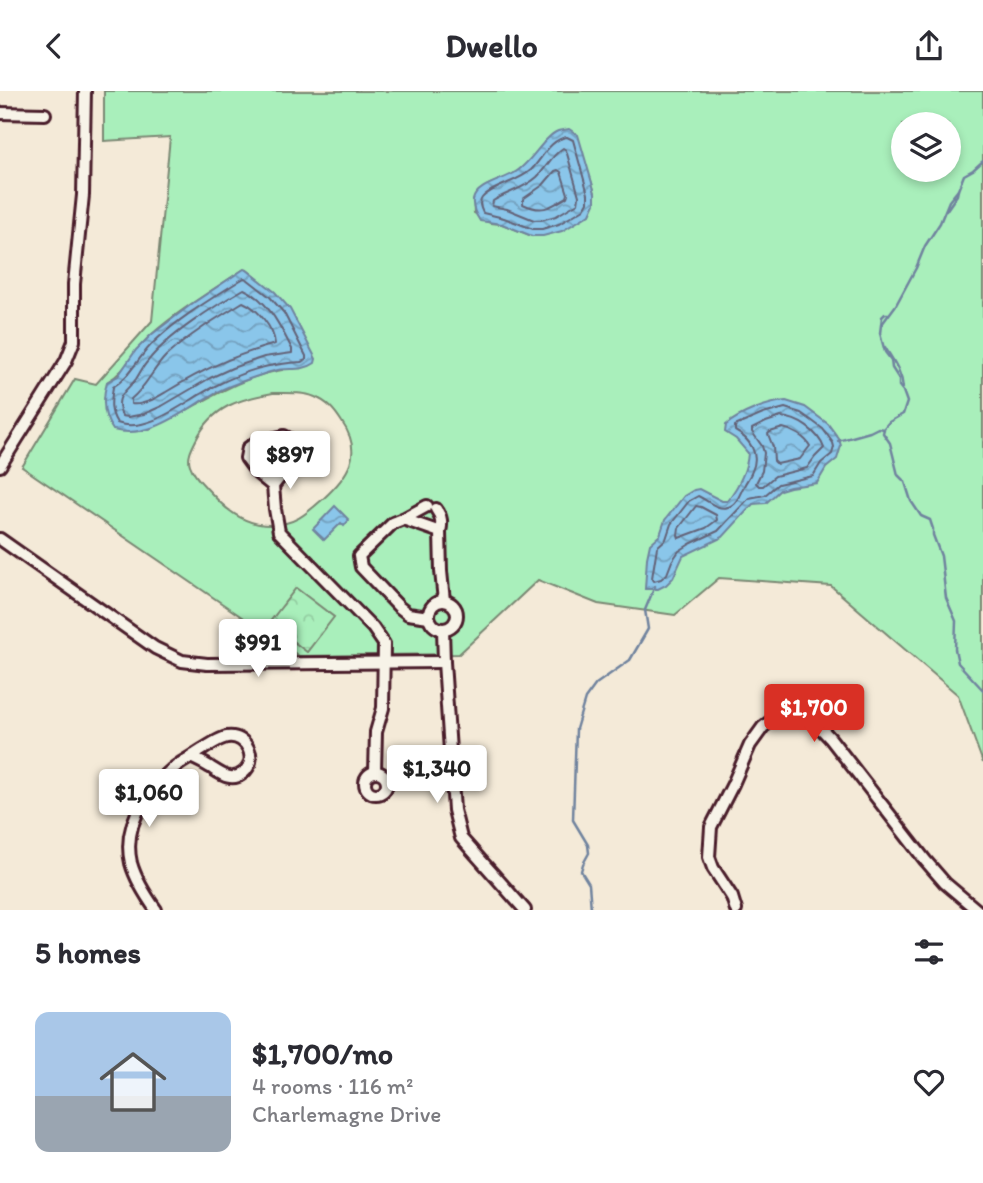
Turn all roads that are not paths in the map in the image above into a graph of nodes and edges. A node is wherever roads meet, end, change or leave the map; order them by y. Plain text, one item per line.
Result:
1 (85, 91) edge
2 (0, 113) edge
3 (46, 114) dead end
4 (0, 466) edge
5 (273, 486) junction
6 (403, 519) junction
7 (440, 532) junction
8 (0, 540) edge
9 (444, 601) junction
10 (429, 617) junction
11 (443, 629) junction
12 (444, 662) junction
13 (384, 663) junction
14 (191, 757) junction
15 (376, 772) dead end
16 (156, 910) edge
17 (525, 910) edge
18 (736, 910) edge
19 (978, 910) edge

1 - 4 street
2 - 3 street
5 - 5 street
5 - 13 street
6 - 7 street
6 - 7 street
6 - 10 street
7 - 9 street
8 - 13 street
9 - 10 street
9 - 11 street
10 - 11 street
11 - 12 street
12 - 13 street
12 - 17 street
13 - 15 street
14 - 14 street
14 - 16 street
18 - 19 street

